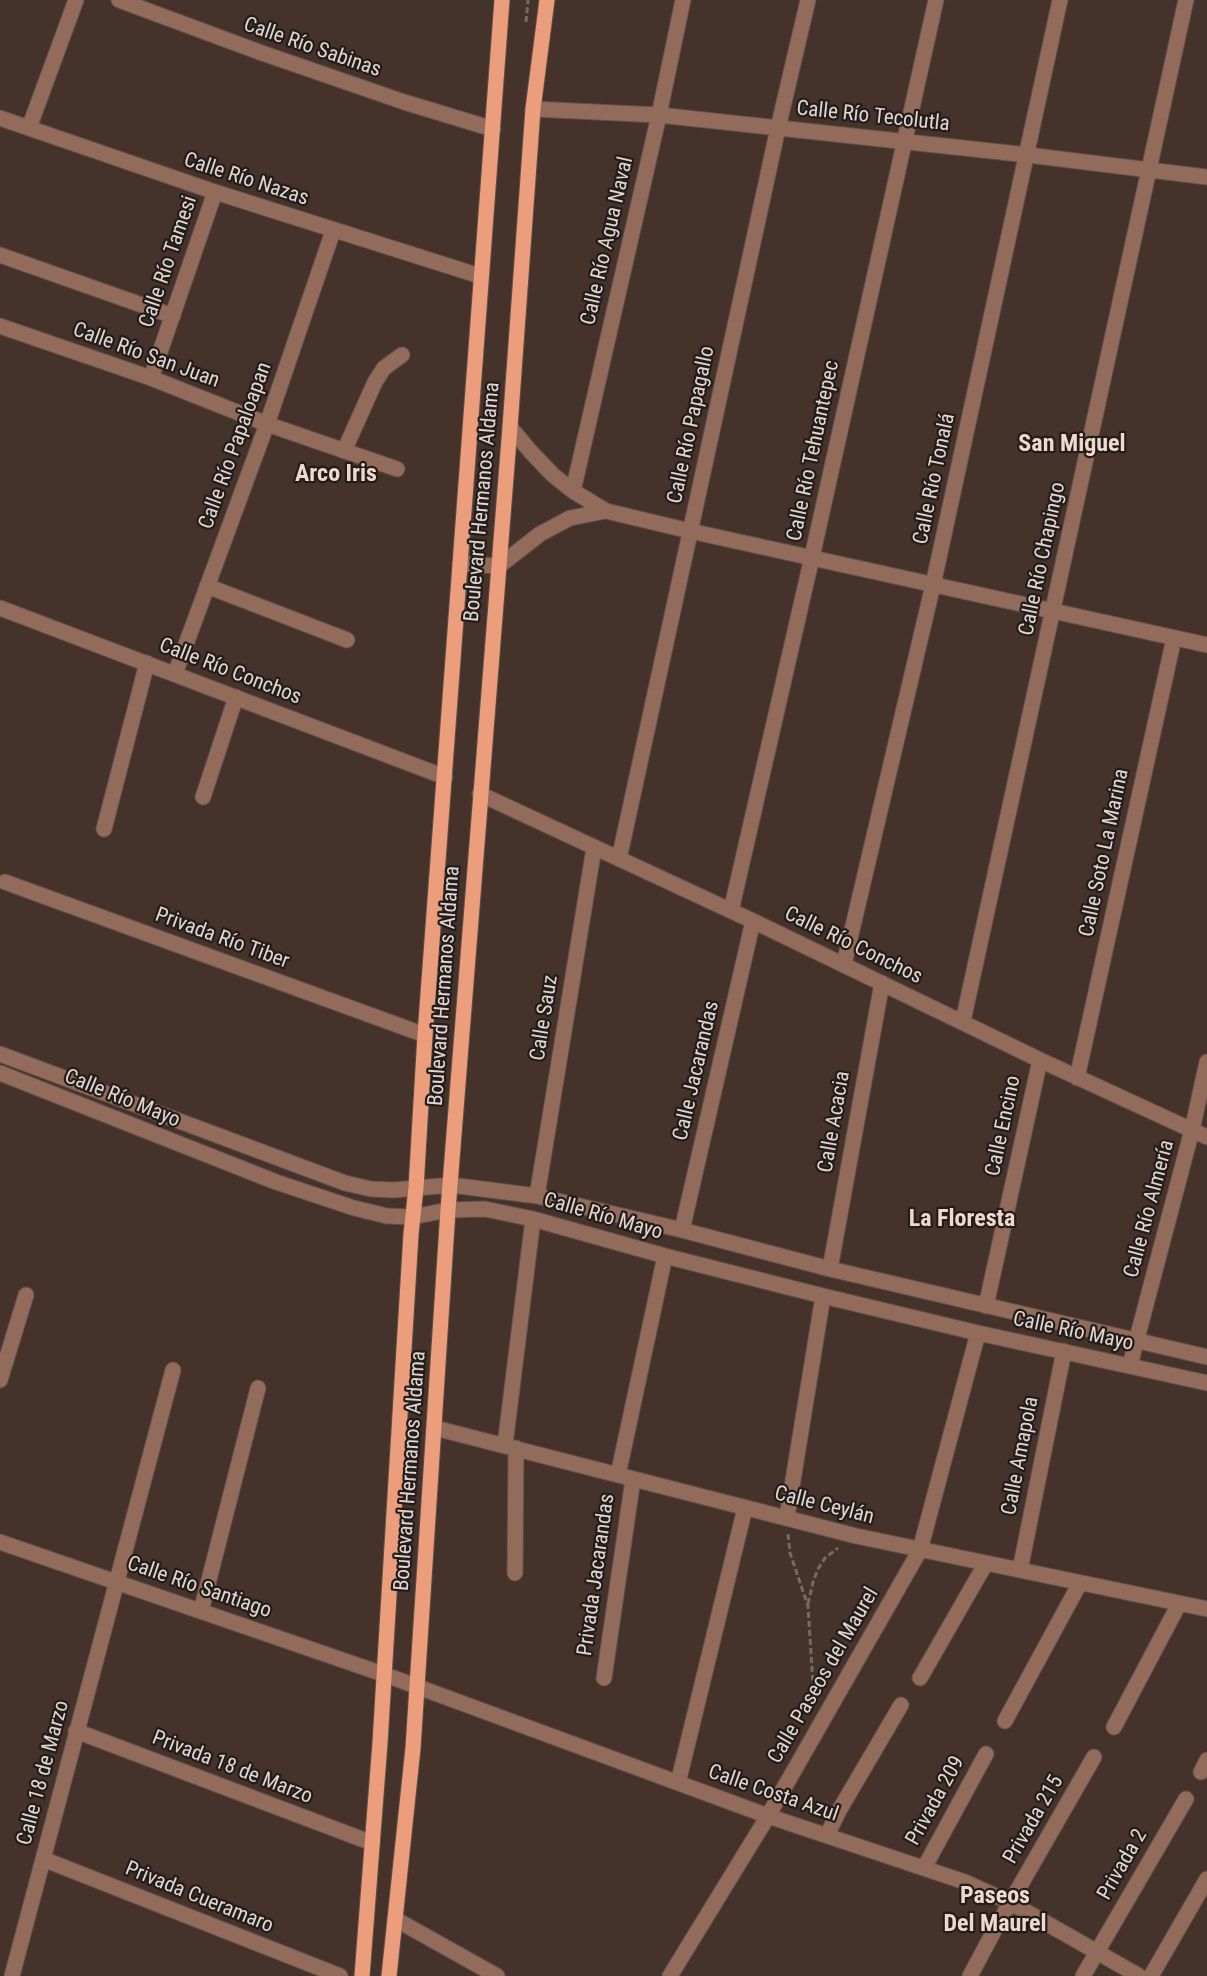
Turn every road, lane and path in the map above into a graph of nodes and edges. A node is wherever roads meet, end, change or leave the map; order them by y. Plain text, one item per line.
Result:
1 (76, 0) edge
2 (119, 0) edge
3 (501, 0) edge
4 (547, 0) edge
5 (683, 0) edge
6 (808, 0) edge
7 (936, 0) edge
8 (1060, 0) edge
9 (1186, 0) edge
10 (533, 109) junction
11 (659, 115) junction
12 (0, 118) edge
13 (28, 128) junction
14 (778, 128) junction
15 (493, 129) junction
16 (903, 142) junction
17 (1028, 156) junction
18 (1148, 170) junction
19 (1207, 177) edge
20 (215, 192) junction
21 (333, 231) junction
22 (0, 255) edge
23 (480, 276) junction
24 (173, 316) junction
25 (0, 326) edge
26 (402, 355) dead end
27 (151, 378) junction
28 (267, 424) junction
29 (510, 427) junction
30 (344, 451) junction
31 (397, 469) dead end
32 (573, 491) junction
33 (606, 511) junction
34 (690, 531) junction
35 (812, 557) junction
36 (460, 564) junction
37 (499, 566) junction
38 (933, 585) junction
39 (207, 586) junction
40 (0, 608) edge
41 (1053, 612) junction
42 (1174, 638) junction
43 (347, 640) dead end
44 (1207, 645) edge
45 (147, 663) junction
46 (176, 674) junction
47 (236, 697) junction
48 (445, 777) junction
49 (480, 794) junction
50 (203, 797) dead end
51 (104, 829) dead end
52 (594, 848) junction
53 (619, 859) junction
54 (5, 882) dead end
55 (731, 911) junction
56 (753, 921) junction
57 (844, 964) junction
58 (882, 983) junction
59 (963, 1021) junction
60 (425, 1035) junction
61 (0, 1054) edge
62 (1040, 1060) junction
63 (1207, 1062) edge
64 (0, 1073) edge
65 (1077, 1078) junction
66 (1192, 1130) junction
67 (1207, 1137) edge
68 (284, 1161) junction
69 (276, 1182) junction
70 (451, 1185) junction
71 (416, 1188) junction
72 (537, 1196) junction
73 (448, 1210) junction
74 (412, 1217) junction
75 (533, 1219) junction
76 (682, 1230) junction
77 (665, 1256) junction
78 (830, 1269) junction
79 (26, 1295) dead end
80 (823, 1296) junction
81 (986, 1306) junction
82 (978, 1333) junction
83 (1137, 1340) junction
84 (1064, 1351) junction
85 (1207, 1357) edge
86 (1130, 1365) junction
87 (173, 1370) dead end
88 (0, 1380) edge
89 (1207, 1383) edge
90 (258, 1388) dead end
91 (435, 1428) junction
92 (511, 1447) junction
93 (625, 1477) junction
94 (745, 1508) junction
95 (787, 1517) junction
96 (856, 1536) junction
97 (0, 1542) edge
98 (920, 1550) junction
99 (986, 1563) junction
100 (1020, 1570) junction
101 (515, 1573) dead end
102 (118, 1582) junction
103 (1080, 1583) junction
104 (1179, 1604) junction
105 (808, 1606) junction
106 (1207, 1609) edge
107 (201, 1611) junction
108 (383, 1674) junction
109 (603, 1678) dead end
110 (920, 1678) dead end
111 (418, 1688) junction
112 (901, 1705) dead end
113 (1005, 1721) dead end
114 (1114, 1727) dead end
115 (76, 1731) junction
116 (816, 1731) junction
117 (986, 1755) dead end
118 (1094, 1757) dead end
119 (678, 1783) junction
120 (1186, 1799) dead end
121 (768, 1816) junction
122 (827, 1835) junction
123 (372, 1843) junction
124 (42, 1859) junction
125 (924, 1868) junction
126 (1207, 1879) edge
127 (1011, 1904) junction
128 (395, 1919) junction
129 (1097, 1952) junction
130 (12, 1976) edge
131 (340, 1976) edge
132 (362, 1976) edge
133 (389, 1976) edge
134 (497, 1976) edge
135 (670, 1976) edge
136 (970, 1976) edge
137 (1083, 1976) edge
138 (1139, 1976) edge
139 (1151, 1976) edge

1 - 13 street
2 - 15 street, Calle Río Sabinas
3 - 15 main road, Boulevard Hermanos Aldama
4 - 10 main road, Boulevard Hermanos Aldama
5 - 11 street, Calle Río Agua Naval
6 - 14 street, Calle Río Papagallo
7 - 16 street, Calle Río Tehuantepec
8 - 17 street, Calle Río Tonalá
9 - 18 street, Calle Río Chapingo
10 - 11 street, Calle Río Tecolutla
10 - 29 main road, Boulevard Hermanos Aldama
11 - 14 street, Calle Río Tecolutla
11 - 32 street, Calle Río Agua Naval
12 - 13 street, Calle Río Nazas
13 - 20 street, Calle Río Nazas
14 - 16 street, Calle Río Tecolutla
14 - 34 street, Calle Río Papagallo
15 - 23 main road, Boulevard Hermanos Aldama
16 - 17 street, Calle Río Tecolutla
16 - 35 street, Calle Río Tehuantepec
17 - 18 street, Calle Río Tecolutla
17 - 38 street, Calle Río Tonalá
18 - 19 street, Calle Río Tecolutla
18 - 41 street, Calle Río Chapingo
20 - 21 street, Calle Río Nazas
20 - 24 street, Calle Río Tamesi
21 - 23 street, Calle Río Nazas
21 - 28 street, Calle Río Papaloapan
22 - 24 street
23 - 36 main road, Boulevard Hermanos Aldama
24 - 27 street, Calle Río Tamesi
25 - 27 street, Calle Río San Juan
26 - 30 street
27 - 28 street, Calle Río San Juan
28 - 30 street, Calle Río San Juan
28 - 39 street, Calle Río Papaloapan
29 - 32 street
29 - 37 main road, Boulevard Hermanos Aldama
30 - 31 street, Calle Río San Juan
32 - 33 street
33 - 34 street
33 - 37 street
34 - 35 street
34 - 53 street, Calle Río Papagallo
35 - 38 street
35 - 55 street, Calle Río Tehuantepec
36 - 37 street
36 - 48 main road, Boulevard Hermanos Aldama
37 - 49 main road, Boulevard Hermanos Aldama
38 - 41 street
38 - 57 street, Calle Río Tonalá
39 - 43 street
39 - 46 street, Calle Río Papaloapan
40 - 45 street, Calle Río Conchos
41 - 42 street
41 - 59 street, Calle Río Chapingo
42 - 44 street
42 - 65 street, Calle Soto La Marina
45 - 46 street, Calle Río Conchos
45 - 51 street
46 - 47 street, Calle Río Conchos
47 - 48 street, Calle Río Conchos
47 - 50 street
48 - 60 main road, Boulevard Hermanos Aldama
49 - 52 street, Calle Río Conchos
49 - 70 main road, Boulevard Hermanos Aldama
52 - 53 street, Calle Río Conchos
52 - 72 street, Calle Sauz
53 - 55 street, Calle Río Conchos
54 - 60 street, Privada Río Tiber
55 - 56 street, Calle Río Conchos
56 - 57 street, Calle Río Conchos
56 - 76 street, Calle Jacarandas
57 - 58 street, Calle Río Conchos
58 - 59 street, Calle Río Conchos
58 - 78 street, Calle Acacia
59 - 62 street, Calle Río Conchos
60 - 71 main road, Boulevard Hermanos Aldama
61 - 68 street, Calle Río Mayo
62 - 65 street, Calle Río Conchos
62 - 81 street, Calle Encino
63 - 66 street, Calle Río Almería
64 - 69 street, Calle Río Mayo
65 - 66 street, Calle Río Conchos
66 - 67 street, Calle Río Conchos
66 - 83 street, Calle Río Almería
68 - 69 street
68 - 71 street, Calle Río Mayo
69 - 74 street, Calle Río Mayo
70 - 71 street, Calle Río Mayo
70 - 72 street, Calle Río Mayo
70 - 73 main road, Boulevard Hermanos Aldama
71 - 74 main road, Boulevard Hermanos Aldama
72 - 76 street, Calle Río Mayo
73 - 74 street, Calle Río Mayo
73 - 75 street, Calle Río Mayo
73 - 91 main road, Boulevard Hermanos Aldama
74 - 108 main road, Boulevard Hermanos Aldama
75 - 77 street, Calle Río Mayo
75 - 92 street
76 - 78 street, Calle Río Mayo
77 - 80 street, Calle Río Mayo
77 - 93 street
78 - 81 street, Calle Río Mayo
79 - 88 street
80 - 82 street, Calle Río Mayo
80 - 95 street
81 - 83 street, Calle Río Mayo
82 - 84 street, Calle Río Mayo
82 - 98 street
83 - 85 street, Calle Río Mayo
83 - 86 street, Calle Río Almería
84 - 86 street, Calle Río Mayo
84 - 100 street, Calle Amapola
86 - 89 street, Calle Río Mayo
87 - 102 street, Calle 18 de Marzo
90 - 107 street
91 - 92 street, Calle Ceylán
91 - 111 main road, Boulevard Hermanos Aldama
92 - 93 street, Calle Ceylán
92 - 101 street
93 - 94 street, Calle Ceylán
93 - 109 street, Privada Jacarandas
94 - 95 street, Calle Ceylán
94 - 119 street
95 - 96 street, Calle Ceylán
95 - 105 path
96 - 98 street, Calle Ceylán
96 - 105 path
97 - 102 street, Calle Río Santiago
98 - 99 street, Calle Ceylán
98 - 116 street, Calle Paseos del Maurel
99 - 100 street, Calle Ceylán
99 - 110 street
100 - 103 street, Calle Ceylán
102 - 107 street, Calle Río Santiago
102 - 115 street, Calle 18 de Marzo
103 - 104 street, Calle Ceylán
103 - 113 street
104 - 106 street, Calle Ceylán
104 - 114 street
105 - 116 path
107 - 108 street, Calle Río Santiago
108 - 111 street, Calle Costa Azul
108 - 123 main road, Boulevard Hermanos Aldama
111 - 119 street, Calle Costa Azul
111 - 128 main road, Boulevard Hermanos Aldama
112 - 122 street
115 - 123 street, Privada 18 de Marzo
115 - 124 street, Calle 18 de Marzo
116 - 121 street, Calle Paseos del Maurel
117 - 125 street, Privada 209
118 - 127 street, Privada 215
119 - 121 street, Calle Costa Azul
120 - 129 street, Privada 2
121 - 122 street, Calle Costa Azul
121 - 135 street, Calle Paseos del Maurel
122 - 125 street, Calle Costa Azul
123 - 132 main road, Boulevard Hermanos Aldama
124 - 130 street, Calle 18 de Marzo
124 - 131 street, Privada Cueramaro
125 - 127 street, Calle Costa Azul
126 - 139 street
127 - 129 street, Calle Costa Azul
127 - 136 street, Privada 215
128 - 133 main road, Boulevard Hermanos Aldama
128 - 134 street
129 - 137 street, Privada 2
129 - 138 street, Calle Costa Azul

